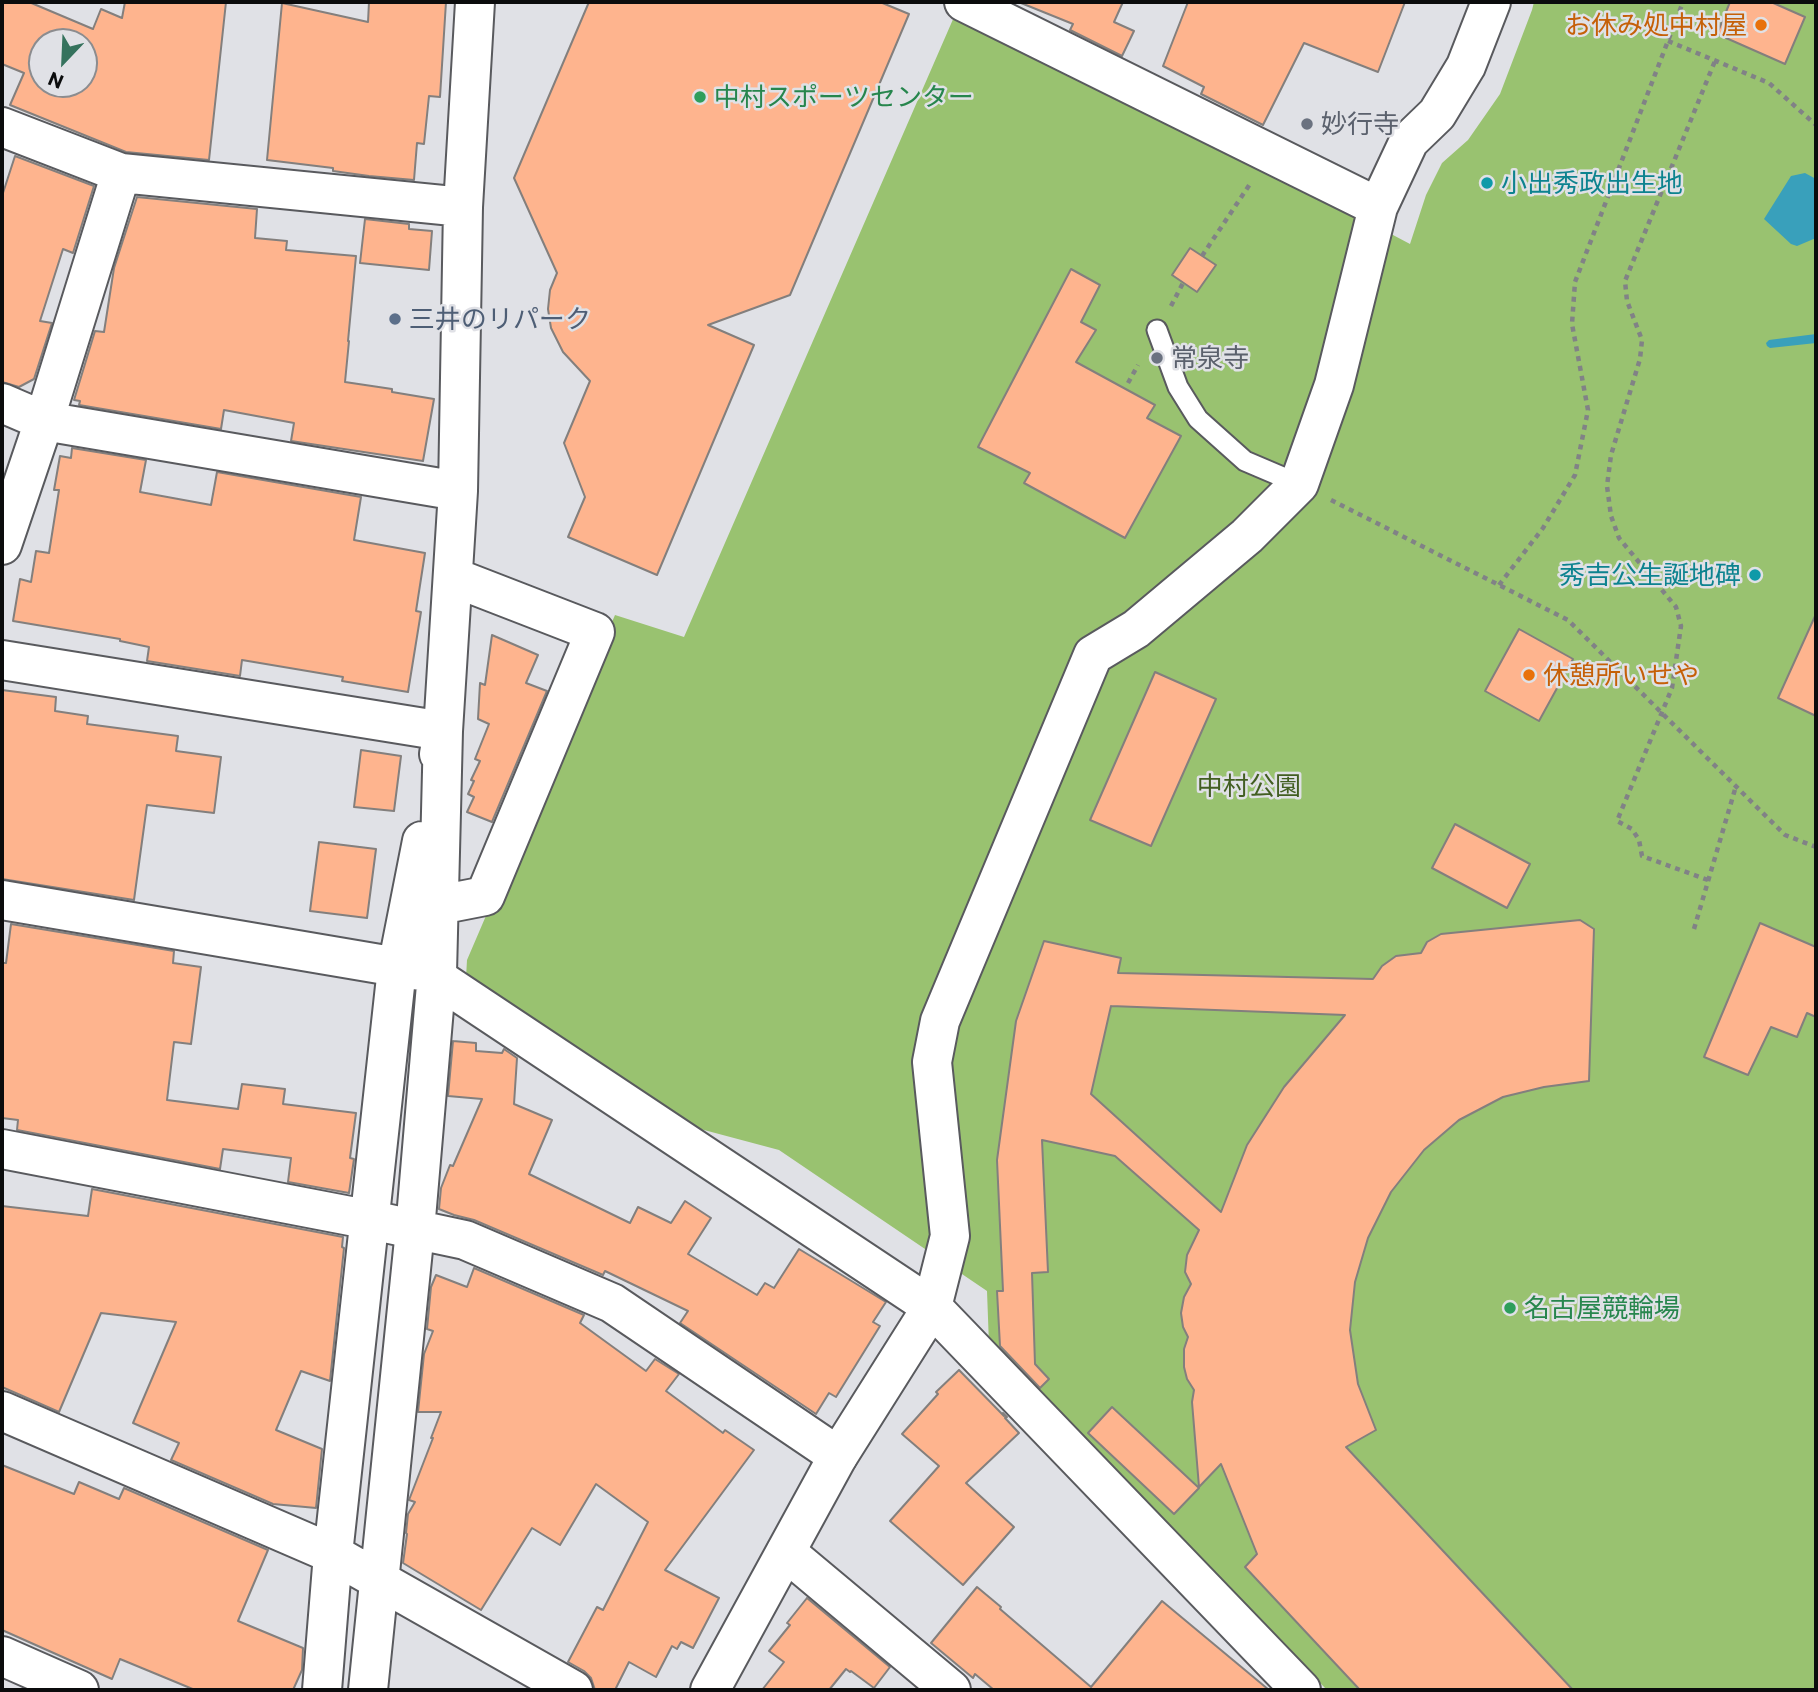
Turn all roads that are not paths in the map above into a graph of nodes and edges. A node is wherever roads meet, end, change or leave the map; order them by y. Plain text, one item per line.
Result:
1 (475, 2) edge
2 (964, 2) edge
3 (1491, 2) edge
4 (2, 127) edge
5 (121, 173) junction
6 (463, 207) junction
7 (1378, 207) junction
8 (1157, 330) dead end
9 (2, 403) edge
10 (44, 421) junction
11 (1299, 485) junction
12 (458, 491) junction
13 (2, 545) edge
14 (453, 577) junction
15 (2, 660) edge
16 (443, 731) junction
17 (2, 900) edge
18 (439, 905) junction
19 (397, 968) junction
20 (437, 975) junction
21 (2, 1149) edge
22 (371, 1220) junction
23 (415, 1230) junction
24 (932, 1307) junction
25 (2, 1411) edge
26 (838, 1456) junction
27 (786, 1552) junction
28 (333, 1554) junction
29 (380, 1580) junction
30 (2, 1656) edge
31 (79, 1690) edge
32 (322, 1690) edge
33 (368, 1690) edge
34 (573, 1690) edge
35 (710, 1690) edge
36 (951, 1690) edge
37 (1301, 1690) edge

1 - 6 street
2 - 7 street
3 - 7 street
4 - 5 street
5 - 6 street
5 - 10 street
6 - 12 street
7 - 11 street
8 - 11 lane
9 - 10 street
10 - 12 street
10 - 13 street
11 - 24 street
12 - 14 street
14 - 16 street
14 - 18 street
15 - 16 street
16 - 18 street
16 - 19 street
17 - 19 street
18 - 20 street
19 - 20 street
19 - 22 street
20 - 23 street
20 - 24 street
21 - 22 street
22 - 23 street
22 - 28 street
23 - 26 street
23 - 29 street
24 - 26 street
24 - 37 street
25 - 28 street
26 - 27 street
27 - 35 street
27 - 36 street
28 - 29 street
28 - 32 street
29 - 33 street
29 - 34 street
30 - 31 street

